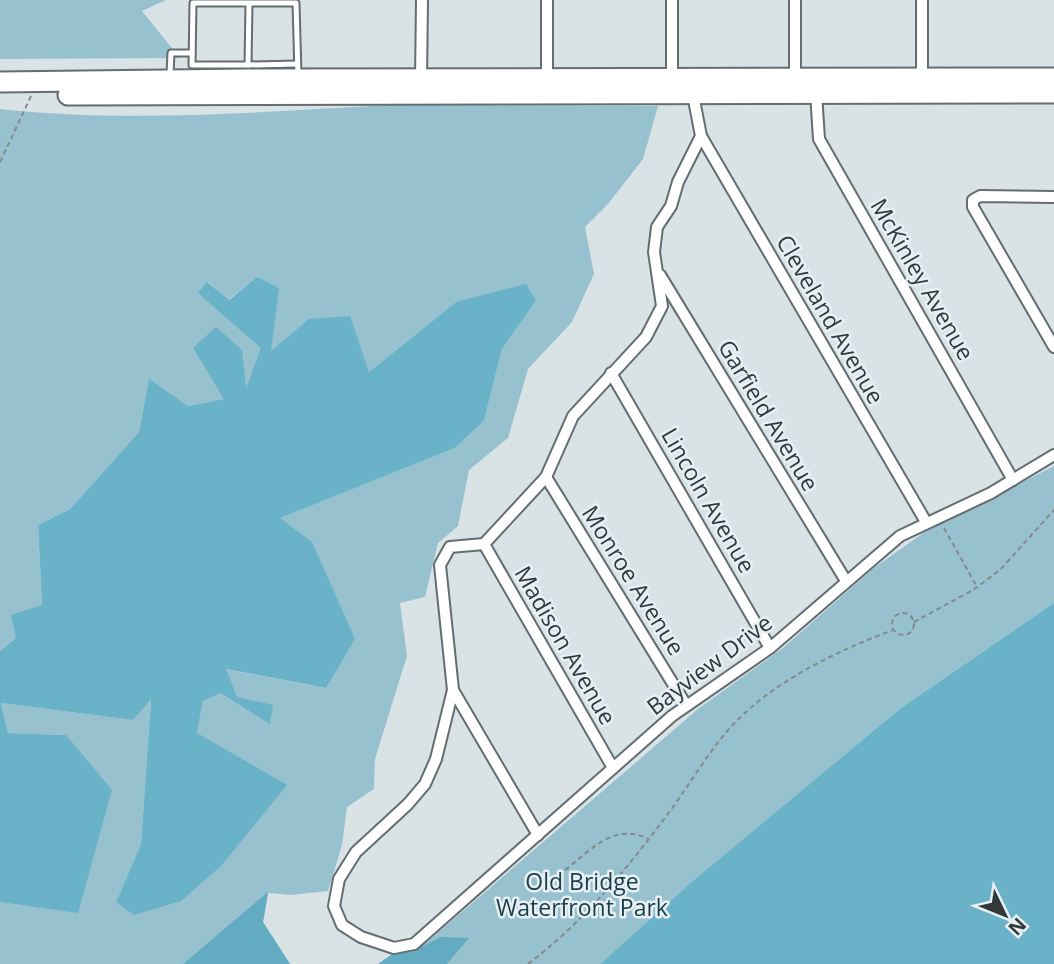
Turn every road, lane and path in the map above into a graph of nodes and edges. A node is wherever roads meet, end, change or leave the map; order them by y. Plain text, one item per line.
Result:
1 (422, 0) edge
2 (547, 0) edge
3 (672, 0) edge
4 (795, 0) edge
5 (922, 0) edge
6 (249, 4) junction
7 (192, 53) junction
8 (298, 71) junction
9 (248, 72) junction
10 (192, 73) junction
11 (1054, 78) edge
12 (547, 79) junction
13 (672, 79) junction
14 (795, 79) junction
15 (922, 79) junction
16 (170, 80) junction
17 (421, 80) junction
18 (0, 82) edge
19 (816, 93) junction
20 (1054, 93) edge
21 (0, 95) edge
22 (32, 95) junction
23 (693, 95) junction
24 (701, 136) junction
25 (0, 162) edge
26 (1054, 197) edge
27 (657, 271) junction
28 (1054, 347) edge
29 (611, 373) junction
30 (1054, 455) edge
31 (546, 477) junction
32 (1013, 480) junction
33 (1054, 510) edge
34 (926, 522) junction
35 (942, 524) dead end
36 (484, 544) junction
37 (846, 581) junction
38 (977, 588) junction
39 (914, 622) junction
40 (893, 630) junction
41 (770, 648) junction
42 (453, 690) junction
43 (686, 705) junction
44 (613, 768) junction
45 (538, 835) junction
46 (650, 839) junction
47 (565, 870) dead end
48 (528, 964) edge

1 - 17 street
2 - 12 street
3 - 13 street
4 - 14 street
5 - 15 street
6 - 7 lane
6 - 8 lane
6 - 9 lane
7 - 10 lane
7 - 16 lane
8 - 9 highway
8 - 17 highway
9 - 10 highway
10 - 16 highway
11 - 15 highway
12 - 13 highway
12 - 17 highway
13 - 14 highway
14 - 15 highway
16 - 18 highway
19 - 20 highway
19 - 23 highway
19 - 32 street, McKinley Avenue
21 - 22 highway
22 - 23 highway
22 - 25 path
23 - 24 street, Cleveland Avenue
24 - 27 street
24 - 34 street, Cleveland Avenue
26 - 28 street
27 - 29 street
27 - 37 street, Garfield Avenue
29 - 31 street
29 - 41 street, Lincoln Avenue
30 - 32 street, Bayview Drive
31 - 36 street
31 - 43 street, Monroe Avenue
32 - 34 street, Bayview Drive
33 - 38 path
34 - 37 street, Bayview Drive
35 - 38 path
36 - 42 street
36 - 44 street, Madison Avenue
37 - 41 street, Bayview Drive
38 - 39 path
39 - 40 path
39 - 40 path
40 - 46 path
41 - 43 street, Bayview Drive
42 - 45 street
42 - 45 street, Bayview Drive
43 - 44 street, Bayview Drive
44 - 45 street, Bayview Drive
46 - 47 path
46 - 48 path

